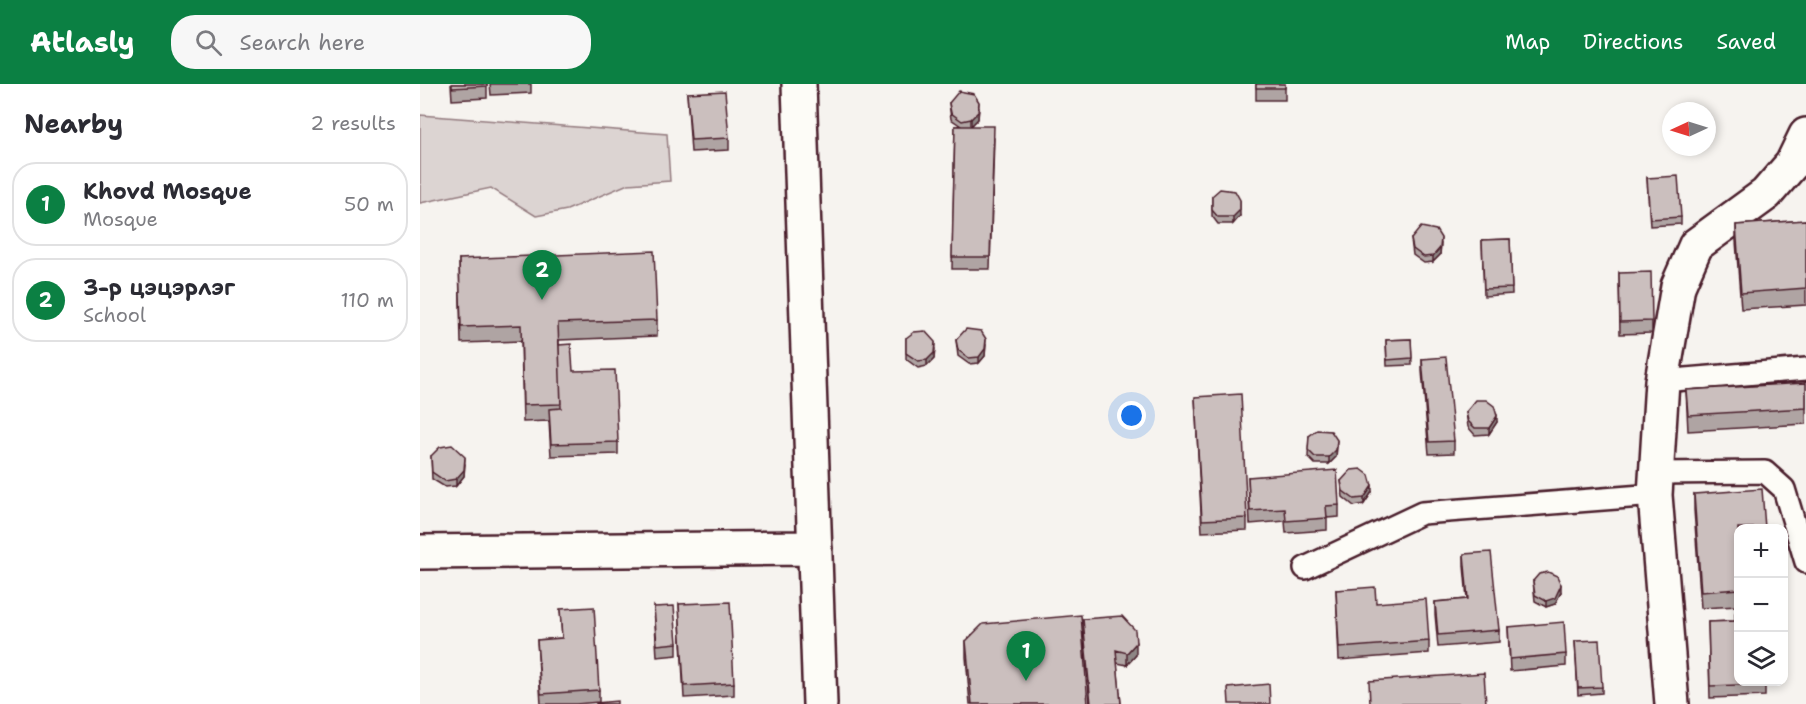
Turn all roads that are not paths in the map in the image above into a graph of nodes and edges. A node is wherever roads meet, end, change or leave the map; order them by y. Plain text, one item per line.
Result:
1 (799, 84) edge
2 (1806, 135) edge
3 (1806, 369) edge
4 (1662, 381) junction
5 (1655, 484) junction
6 (815, 548) junction
7 (420, 552) edge
8 (1806, 562) edge
9 (1305, 568) dead end
10 (820, 704) edge
11 (1672, 704) edge

1 - 6 street
2 - 4 street
3 - 4 lane
4 - 5 street
5 - 8 lane
5 - 9 lane
5 - 11 street
6 - 7 street
6 - 10 street

